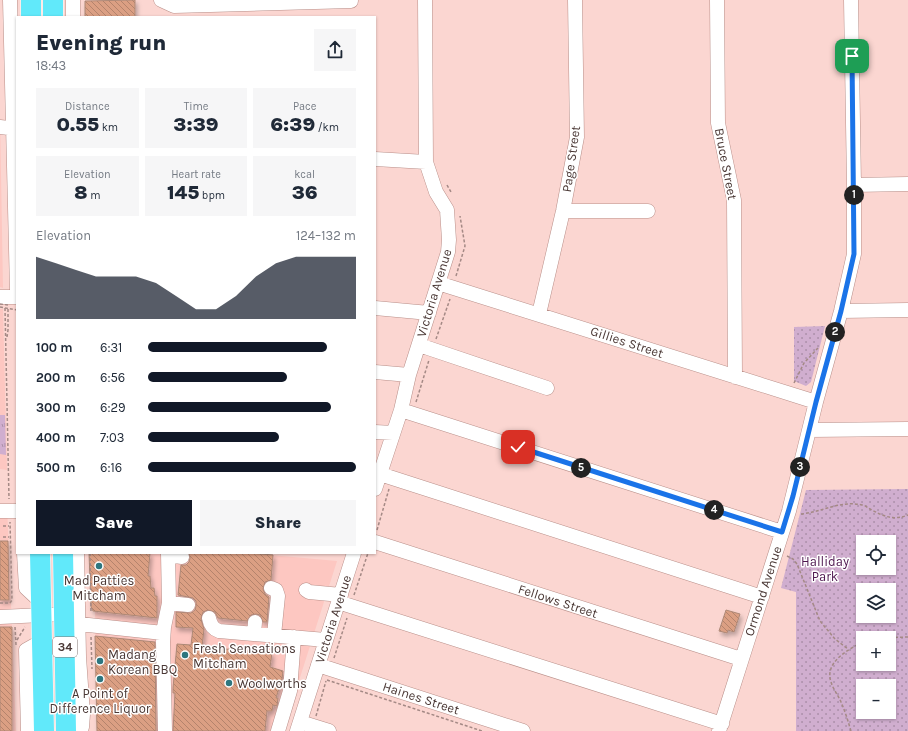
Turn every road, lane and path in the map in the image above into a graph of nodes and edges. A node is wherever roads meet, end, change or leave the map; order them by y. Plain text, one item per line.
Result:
1 (31, 0) edge
2 (53, 0) edge
3 (73, 0) edge
4 (161, 0) edge
5 (425, 0) edge
6 (575, 0) edge
7 (717, 0) edge
8 (851, 0) edge
9 (351, 1) dead end
10 (7, 5) edge
11 (31, 16) edge
12 (53, 16) edge
13 (73, 16) edge
14 (10, 128) edge
15 (376, 159) edge
16 (426, 162) junction
17 (908, 184) edge
18 (854, 185) junction
19 (563, 211) junction
20 (648, 211) dead end
21 (438, 283) junction
22 (7, 299) edge
23 (376, 308) edge
24 (16, 309) edge
25 (908, 310) edge
26 (841, 311) junction
27 (429, 312) junction
28 (539, 314) junction
29 (6, 339) junction
30 (419, 345) junction
31 (819, 347) dead end
32 (376, 372) edge
33 (409, 375) junction
34 (735, 376) junction
35 (547, 388) dead end
36 (784, 392) junction
37 (816, 402) junction
38 (401, 410) junction
39 (908, 429) edge
40 (810, 430) junction
41 (376, 432) edge
42 (393, 433) junction
43 (380, 474) junction
44 (376, 485) edge
45 (9, 511) edge
46 (799, 514) dead end
47 (908, 515) edge
48 (3, 526) dead end
49 (10, 526) junction
50 (782, 532) junction
51 (3, 537) dead end
52 (10, 537) junction
53 (376, 542) edge
54 (24, 554) edge
55 (40, 554) edge
56 (63, 554) edge
57 (77, 554) edge
58 (90, 554) edge
59 (354, 554) edge
60 (173, 555) edge
61 (788, 556) dead end
62 (270, 588) dead end
63 (306, 590) dead end
64 (762, 597) junction
65 (340, 598) junction
66 (0, 603) edge
67 (169, 603) junction
68 (188, 605) dead end
69 (41, 608) junction
70 (0, 617) edge
71 (209, 618) dead end
72 (78, 621) junction
73 (25, 628) dead end
74 (274, 630) junction
75 (163, 633) junction
76 (294, 637) junction
77 (896, 637) edge
78 (908, 637) edge
79 (326, 640) junction
80 (16, 641) dead end
81 (42, 641) junction
82 (856, 645) edge
83 (848, 649) junction
84 (79, 657) junction
85 (741, 659) junction
86 (318, 665) junction
87 (92, 670) dead end
88 (65, 680) junction
89 (326, 681) dead end
90 (290, 691) junction
91 (309, 694) junction
92 (299, 726) edge
93 (721, 728) edge
94 (28, 731) edge
95 (44, 731) edge
96 (66, 731) edge
97 (80, 731) edge
98 (164, 731) edge
99 (278, 731) edge
100 (329, 731) edge
101 (482, 731) edge
102 (523, 731) edge
103 (851, 731) edge

1 - 10 street
1 - 11 highway
2 - 12 highway
3 - 13 street
4 - 9 street
5 - 16 street, Victoria Avenue
6 - 19 street, Page Street
7 - 34 street, Bruce Street
8 - 18 street, Ormond Avenue
10 - 14 street
14 - 22 street
15 - 16 street
16 - 21 street, Victoria Avenue
17 - 18 street
18 - 26 street, Ormond Avenue
19 - 20 street
19 - 28 street, Page Street
21 - 27 street, Victoria Avenue
21 - 28 street, Gillies Street
22 - 24 path, bridge
22 - 29 path
22 - 29 path, bridge
23 - 27 street
25 - 26 street
26 - 37 street, Ormond Avenue
27 - 30 street, Victoria Avenue
28 - 34 street, Gillies Street
29 - 45 path
30 - 33 street, Victoria Avenue
30 - 35 street
31 - 36 path
32 - 33 street
33 - 38 street, Victoria Avenue
34 - 36 street, Gillies Street
36 - 37 street, Gillies Street
37 - 40 street, Ormond Avenue
38 - 42 street, Victoria Avenue
38 - 50 street
39 - 40 street
40 - 50 street, Ormond Avenue
41 - 42 street
42 - 43 street, Victoria Avenue
43 - 44 street, Victoria Avenue
43 - 64 street
45 - 49 path
46 - 47 path
48 - 49 path
49 - 52 path
50 - 64 street, Ormond Avenue
51 - 52 path
52 - 66 path
53 - 85 street, Fellows Street
54 - 69 street
55 - 69 highway, 34
56 - 72 highway, 34
57 - 72 street
58 - 72 path
59 - 65 street, Victoria Avenue
60 - 67 street
61 - 83 path
62 - 74 street
63 - 65 street
64 - 85 street, Ormond Avenue
65 - 79 street, Victoria Avenue
65 - 93 street
67 - 68 street
67 - 75 street
69 - 70 street
69 - 72 street
69 - 81 highway, 34
71 - 74 street
72 - 75 street
72 - 84 street
72 - 87 path
72 - 88 highway, 34
73 - 80 path
74 - 76 street
75 - 98 street
76 - 79 street
76 - 90 street
77 - 78 path
79 - 86 street, Victoria Avenue
81 - 94 street
81 - 95 highway, 34
82 - 83 path
83 - 103 path
84 - 88 street
84 - 97 street
85 - 93 street, Ormond Avenue
86 - 91 street, Victoria Avenue
86 - 102 street, Haines Street
88 - 96 highway, 34
89 - 101 path
90 - 91 street
90 - 99 street
91 - 92 street, Victoria Avenue
92 - 100 street

